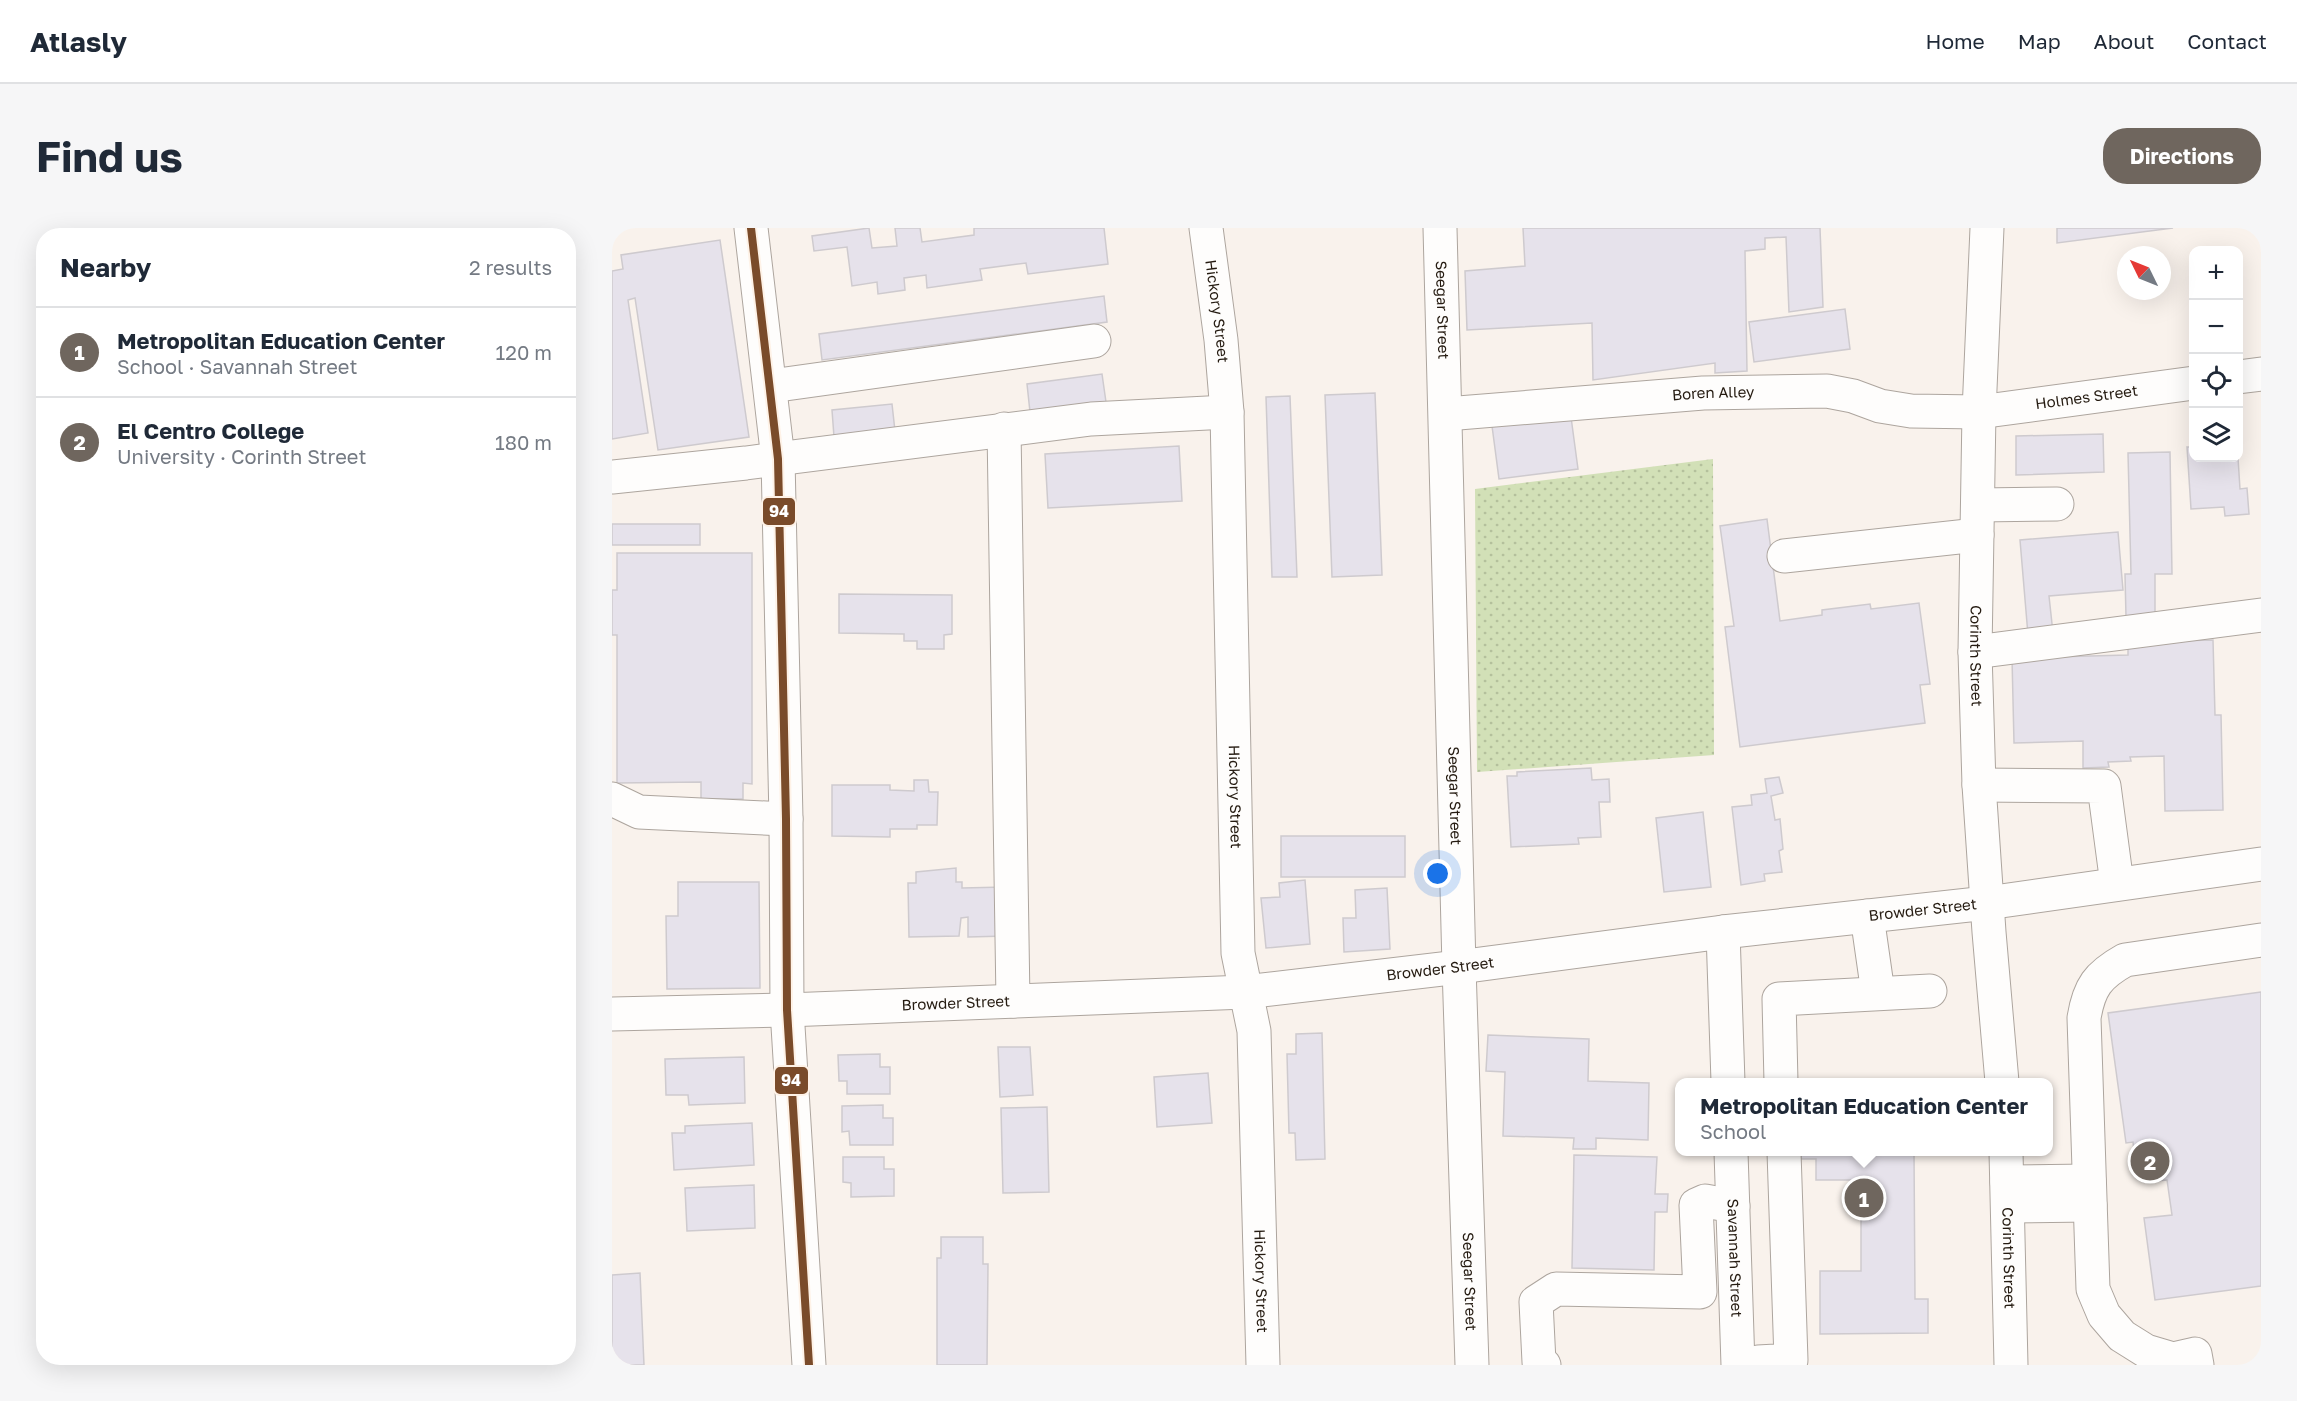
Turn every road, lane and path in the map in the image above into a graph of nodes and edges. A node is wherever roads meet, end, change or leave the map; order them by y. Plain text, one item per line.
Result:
1 (751, 228) edge
2 (1206, 228) edge
3 (1440, 228) edge
4 (1987, 228) edge
5 (1094, 340) dead end
6 (2261, 374) edge
7 (2243, 376) edge
8 (2189, 384) edge
9 (771, 386) junction
10 (1227, 412) junction
11 (1979, 412) junction
12 (1446, 414) junction
13 (1004, 429) junction
14 (778, 459) junction
15 (612, 477) edge
16 (2057, 504) dead end
17 (1978, 520) junction
18 (1784, 556) dead end
19 (2261, 615) edge
20 (1976, 652) junction
21 (1979, 785) junction
22 (612, 799) edge
23 (786, 819) junction
24 (2261, 864) edge
25 (2117, 884) junction
26 (1987, 903) junction
27 (1867, 916) junction
28 (1723, 932) junction
29 (2261, 940) edge
30 (1460, 967) junction
31 (1930, 991) dead end
32 (1245, 992) junction
33 (1878, 993) junction
34 (1013, 1001) junction
35 (787, 1010) junction
36 (612, 1014) edge
37 (1728, 1078) edge
38 (1781, 1078) edge
39 (2002, 1078) edge
40 (1731, 1156) edge
41 (1784, 1156) edge
42 (2007, 1180) edge
43 (2089, 1193) junction
44 (1733, 1206) junction
45 (2185, 1361) edge
46 (1791, 1362) edge
47 (809, 1365) edge
48 (1263, 1365) edge
49 (1472, 1365) edge
50 (1544, 1365) edge
51 (1738, 1365) edge
52 (1753, 1365) edge
53 (2011, 1365) edge

1 - 9 street
2 - 10 street, Hickory Street
3 - 12 street, Seegar Street
4 - 11 street, Corinth Street
5 - 9 street
6 - 7 street
8 - 11 street, Holmes Street
9 - 14 street
10 - 13 street
10 - 32 street, Hickory Street
11 - 12 street, Boren Alley
11 - 17 street, Corinth Street
12 - 30 street, Seegar Street
13 - 14 street
13 - 34 street
14 - 15 street
14 - 23 street
16 - 17 street
17 - 18 street
17 - 20 street, Corinth Street
19 - 20 street
20 - 21 street, Corinth Street
21 - 25 street
21 - 26 street, Corinth Street
22 - 23 street
23 - 35 street
24 - 25 street, Browder Street
25 - 26 street, Browder Street
26 - 27 street, Browder Street
26 - 39 street, Corinth Street
27 - 28 street, Browder Street
27 - 33 street
28 - 30 street, Browder Street
28 - 37 street
29 - 43 street
30 - 32 street, Browder Street
30 - 49 street, Seegar Street
31 - 33 street
32 - 34 street, Browder Street
32 - 48 street, Hickory Street
33 - 38 street
34 - 35 street, Browder Street
35 - 36 street, Browder Street
35 - 47 street
40 - 44 street, Savannah Street
41 - 46 street
42 - 43 street
42 - 53 street, Corinth Street
43 - 45 street
44 - 50 street
44 - 51 street, Savannah Street
46 - 52 street

